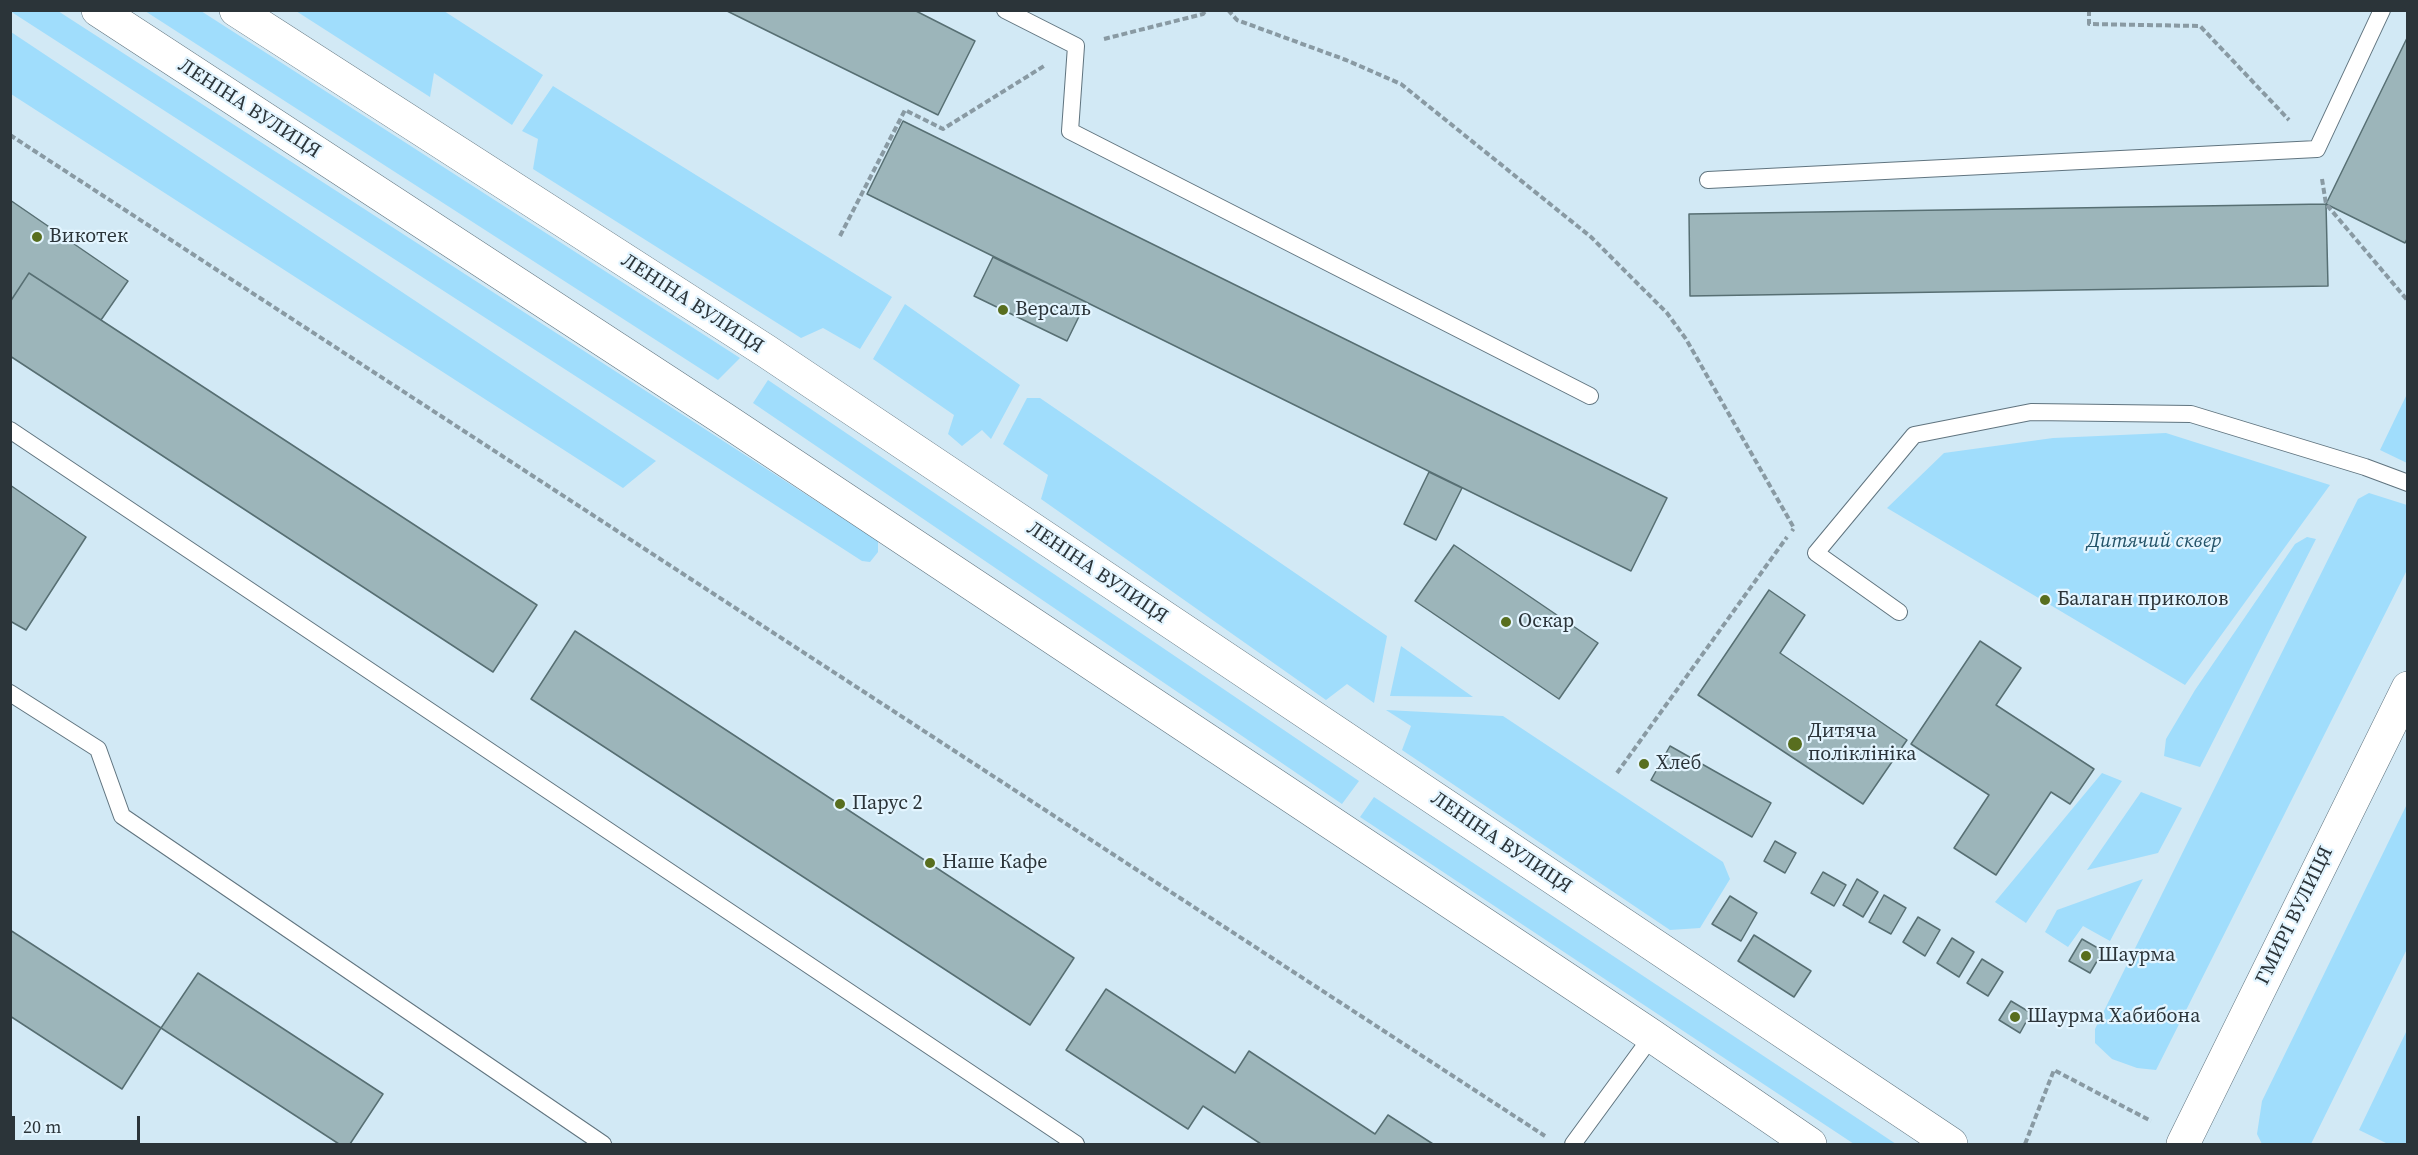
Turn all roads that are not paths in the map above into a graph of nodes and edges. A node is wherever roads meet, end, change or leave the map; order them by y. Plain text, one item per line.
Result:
1 (98, 10) edge
2 (236, 10) edge
3 (1005, 10) edge
4 (2382, 10) edge
5 (1708, 180) dead end
6 (1590, 396) dead end
7 (10, 430) edge
8 (2408, 483) edge
9 (1899, 612) dead end
10 (2408, 688) edge
11 (10, 693) edge
12 (1652, 1036) junction
13 (2184, 1142) edge
14 (603, 1144) edge
15 (1076, 1144) edge
16 (1573, 1144) edge
17 (1810, 1144) edge
18 (1951, 1144) edge

1 - 12 street, ЛЕНІНА ВУЛИЦЯ
2 - 18 street, ЛЕНІНА ВУЛИЦЯ
3 - 6 lane
4 - 5 lane
7 - 15 lane
8 - 9 lane
10 - 13 street, ГМИРІ ВУЛИЦЯ
11 - 14 lane
12 - 16 lane
12 - 17 street, ЛЕНІНА ВУЛИЦЯ

